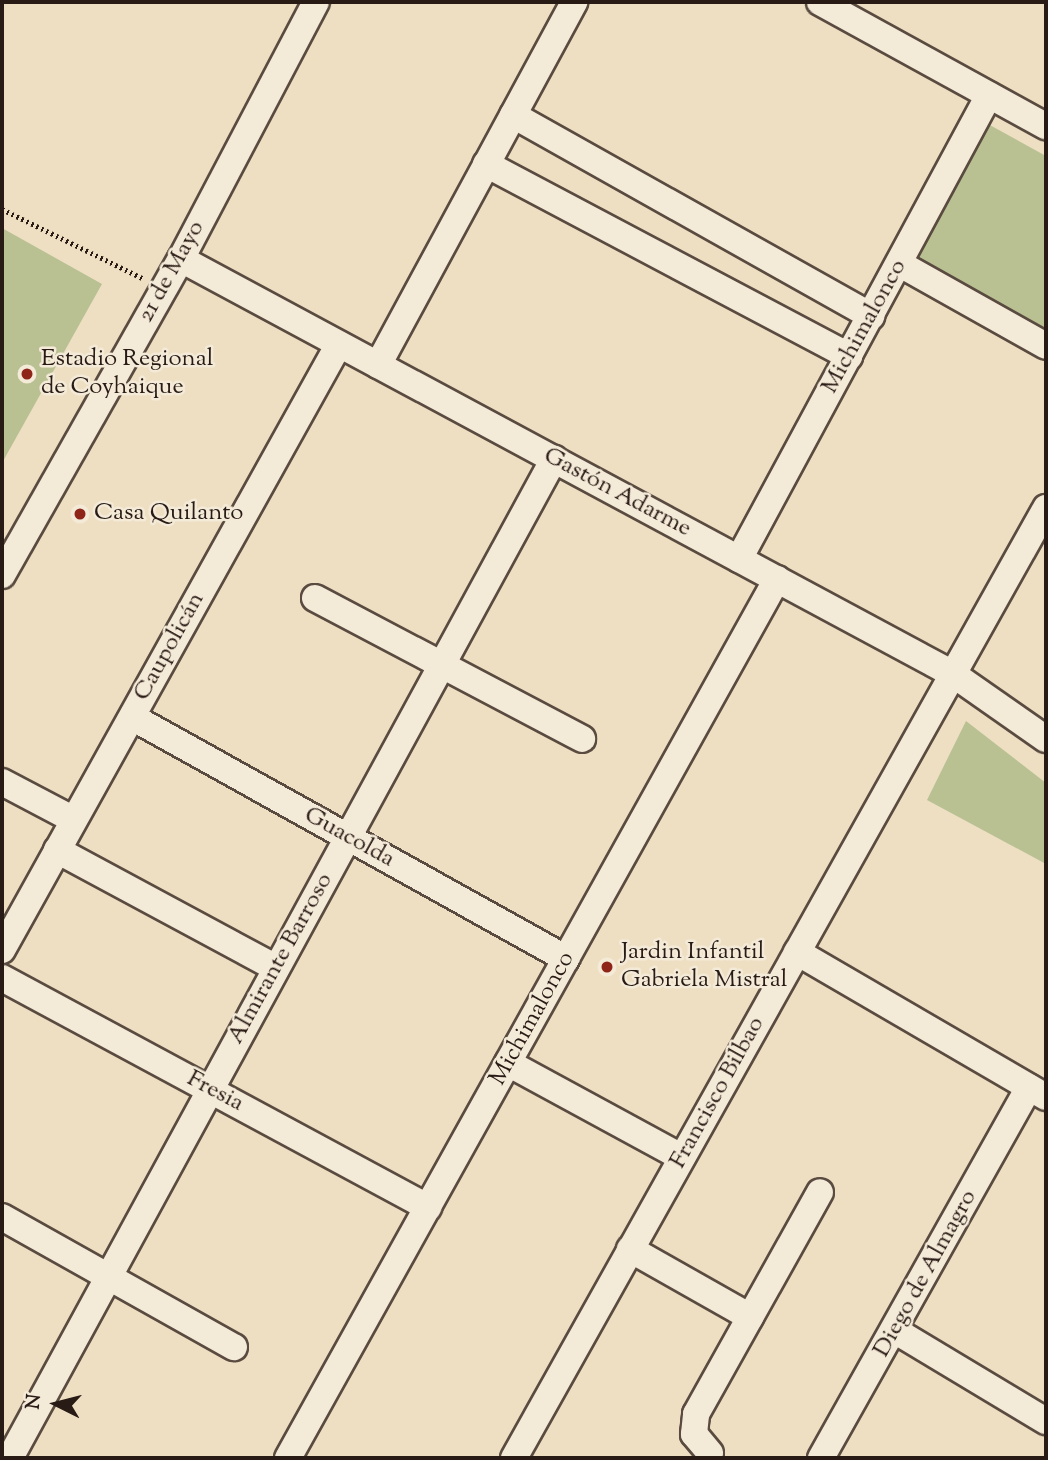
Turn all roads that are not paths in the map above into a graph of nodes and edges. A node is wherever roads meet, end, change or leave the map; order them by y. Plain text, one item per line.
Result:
1 (316, 2) edge
2 (574, 2) edge
3 (820, 2) edge
4 (989, 95) junction
5 (513, 115) junction
6 (1046, 126) edge
7 (486, 164) junction
8 (180, 259) junction
9 (900, 264) junction
10 (871, 316) junction
11 (339, 344) junction
12 (1046, 346) edge
13 (849, 356) junction
14 (378, 365) junction
15 (554, 459) junction
16 (1046, 508) edge
17 (739, 559) junction
18 (2, 575) edge
19 (777, 579) junction
20 (315, 597) dead end
21 (442, 664) junction
22 (953, 674) junction
23 (132, 717) junction
24 (582, 738) dead end
25 (1046, 739) edge
26 (2, 782) edge
27 (74, 820) junction
28 (348, 837) junction
29 (57, 850) junction
30 (2, 950) edge
31 (797, 952) junction
32 (566, 959) junction
33 (276, 968) junction
34 (2, 978) edge
35 (508, 1063) junction
36 (210, 1090) junction
37 (1037, 1092) edge
38 (681, 1157) junction
39 (820, 1192) dead end
40 (428, 1207) junction
41 (2, 1217) edge
42 (630, 1249) junction
43 (108, 1277) junction
44 (750, 1317) junction
45 (896, 1331) junction
46 (234, 1347) dead end
47 (1046, 1421) edge
48 (710, 1452) dead end
49 (9, 1458) edge
50 (288, 1458) edge
51 (514, 1458) edge
52 (821, 1458) edge

1 - 8 street, 21 de Mayo
2 - 5 street
3 - 4 street
4 - 6 street
4 - 9 street, Michimalonco
5 - 7 street
5 - 10 street
7 - 13 street
7 - 14 street
8 - 11 street, Gastón Adarme
8 - 18 street, 21 de Mayo
9 - 10 street, Michimalonco
9 - 12 street
10 - 13 street, Michimalonco
11 - 14 street, Gastón Adarme
11 - 23 street, Caupolicán
13 - 17 street, Michimalonco
14 - 15 street, Gastón Adarme
15 - 17 street, Gastón Adarme
15 - 21 street, Almirante Barroso
16 - 22 street, Francisco Bilbao
17 - 19 street, Gastón Adarme
19 - 22 street, Gastón Adarme
19 - 32 street, Michimalonco
20 - 21 street
21 - 24 street
21 - 28 street, Almirante Barroso
22 - 25 street, Gastón Adarme
22 - 31 street, Francisco Bilbao
23 - 27 street, Caupolicán
23 - 28 street, Guacolda
26 - 27 street
27 - 29 street, Caupolicán
28 - 32 street, Guacolda
28 - 33 street, Almirante Barroso
29 - 30 street, Caupolicán
29 - 33 street
31 - 37 street
31 - 38 street, Francisco Bilbao
32 - 35 street, Michimalonco
33 - 36 street, Almirante Barroso
34 - 36 street, Fresia
35 - 38 street
35 - 40 street, Michimalonco
36 - 40 street, Fresia
36 - 43 street, Almirante Barroso
37 - 45 street, Diego de Almagro
38 - 42 street, Francisco Bilbao
39 - 44 street
40 - 50 street, Michimalonco
41 - 43 street
42 - 44 street
42 - 51 street, Francisco Bilbao
43 - 46 street
43 - 49 street, Almirante Barroso
44 - 48 street
45 - 47 street
45 - 52 street, Diego de Almagro

